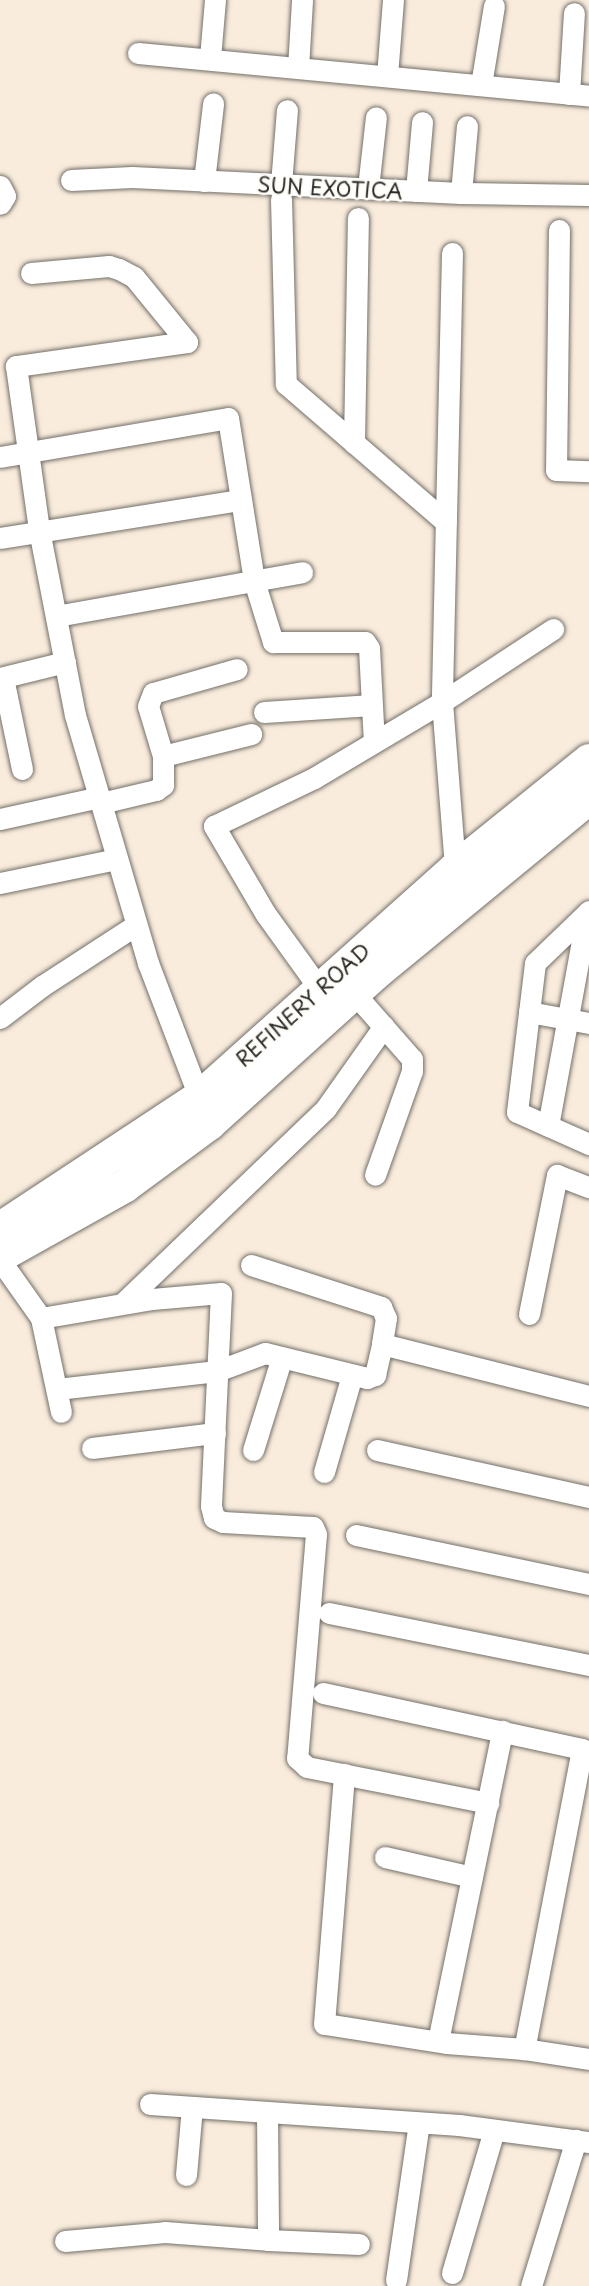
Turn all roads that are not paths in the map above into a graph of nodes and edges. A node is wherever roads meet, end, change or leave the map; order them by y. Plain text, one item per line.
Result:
1 (215, 0) edge
2 (302, 0) edge
3 (393, 0) edge
4 (494, 6) dead end
5 (574, 13) dead end
6 (138, 52) dead end
7 (210, 58) junction
8 (298, 68) junction
9 (387, 76) junction
10 (481, 85) junction
11 (579, 95) edge
12 (213, 104) dead end
13 (287, 110) dead end
14 (376, 117) dead end
15 (422, 122) dead end
16 (467, 127) dead end
17 (71, 180) dead end
18 (204, 181) junction
19 (0, 186) edge
20 (368, 188) junction
21 (281, 191) junction
22 (416, 191) junction
23 (461, 193) junction
24 (589, 195) edge
25 (0, 204) edge
26 (358, 218) dead end
27 (559, 230) dead end
28 (452, 253) dead end
29 (31, 273) dead end
30 (8, 369) edge
31 (354, 443) junction
32 (29, 452) junction
33 (0, 457) edge
34 (589, 471) edge
35 (241, 499) junction
36 (446, 522) junction
37 (39, 530) junction
38 (0, 538) edge
39 (302, 572) dead end
40 (254, 581) junction
41 (55, 616) junction
42 (553, 629) dead end
43 (65, 662) junction
44 (237, 669) dead end
45 (1, 678) edge
46 (442, 702) junction
47 (372, 705) junction
48 (264, 712) dead end
49 (251, 734) dead end
50 (374, 742) junction
51 (163, 756) junction
52 (589, 760) edge
53 (22, 769) dead end
54 (589, 797) edge
55 (100, 800) junction
56 (0, 819) edge
57 (117, 859) junction
58 (465, 879) junction
59 (0, 883) edge
60 (588, 912) edge
61 (136, 925) junction
62 (319, 988) junction
63 (354, 993) junction
64 (529, 1012) junction
65 (0, 1018) edge
66 (567, 1019) junction
67 (589, 1023) edge
68 (384, 1026) junction
69 (204, 1110) junction
70 (548, 1126) junction
71 (589, 1144) edge
72 (375, 1175) dead end
73 (589, 1187) edge
74 (0, 1228) edge
75 (0, 1257) edge
76 (251, 1265) dead end
77 (123, 1303) junction
78 (529, 1314) dead end
79 (41, 1318) junction
80 (383, 1344) junction
81 (282, 1357) junction
82 (217, 1371) junction
83 (352, 1375) junction
84 (57, 1389) junction
85 (589, 1396) edge
86 (61, 1412) dead end
87 (215, 1433) junction
88 (92, 1448) dead end
89 (253, 1450) dead end
90 (377, 1450) dead end
91 (324, 1472) dead end
92 (589, 1497) edge
93 (356, 1535) dead end
94 (589, 1584) edge
95 (329, 1613) dead end
96 (589, 1665) edge
97 (323, 1693) dead end
98 (502, 1731) junction
99 (585, 1740) edge
100 (344, 1774) junction
101 (488, 1803) junction
102 (384, 1857) dead end
103 (472, 1877) junction
104 (438, 2041) junction
105 (524, 2049) junction
106 (589, 2059) edge
107 (150, 2104) dead end
108 (192, 2107) junction
109 (267, 2113) junction
110 (419, 2123) junction
111 (494, 2130) junction
112 (582, 2141) edge
113 (186, 2175) dead end
114 (268, 2240) junction
115 (65, 2241) dead end
116 (359, 2244) dead end
117 (452, 2273) dead end
118 (396, 2280) dead end
119 (531, 2286) edge

1 - 7 street
2 - 8 street
3 - 9 street
4 - 10 street
5 - 11 street
6 - 7 street
7 - 8 street
8 - 9 street
9 - 10 street
10 - 11 street
12 - 18 street
13 - 21 street
14 - 20 street
15 - 22 street
16 - 23 street
17 - 18 street, SUN EXOTICA
18 - 21 street, SUN EXOTICA
19 - 25 street
20 - 21 street, SUN EXOTICA
20 - 22 street, SUN EXOTICA
21 - 31 street
22 - 23 street, SUN EXOTICA
23 - 24 street, SUN EXOTICA
26 - 31 street
27 - 34 street
28 - 36 street
29 - 30 street
30 - 32 street
31 - 36 street
32 - 33 street
32 - 35 street
32 - 37 street
35 - 37 street
35 - 40 street
36 - 46 street
37 - 38 street
37 - 41 street
39 - 40 street
40 - 41 street
40 - 47 street
41 - 43 street
42 - 46 street
43 - 45 street
43 - 55 street
44 - 51 street
45 - 53 street
46 - 50 street
46 - 58 street
47 - 48 street
47 - 50 street
49 - 51 street
50 - 62 street
51 - 55 street
52 - 58 main road, REFINERY ROAD
54 - 58 main road, REFINERY ROAD
55 - 56 street
55 - 57 street
57 - 59 street
57 - 61 street
58 - 62 main road, REFINERY ROAD
58 - 63 main road, REFINERY ROAD
60 - 64 street
60 - 66 street
61 - 65 street
61 - 69 street
62 - 69 main road, REFINERY ROAD
63 - 68 street
63 - 69 main road, REFINERY ROAD
64 - 66 street
64 - 70 street
66 - 67 street
66 - 70 street
68 - 72 street
68 - 77 street
69 - 74 main road, REFINERY ROAD
69 - 75 main road, REFINERY ROAD
70 - 71 street
73 - 78 street
75 - 79 street
76 - 80 street
77 - 79 street
77 - 82 street
79 - 84 street
80 - 83 street
80 - 85 street
81 - 82 street
81 - 83 street
81 - 89 street
82 - 84 street
82 - 87 street
83 - 91 street
84 - 86 street
87 - 88 street
87 - 100 street
90 - 92 street
93 - 94 street
95 - 96 street
97 - 98 street
98 - 99 street
98 - 101 street
99 - 105 street
100 - 101 street
100 - 104 street
101 - 103 street
102 - 103 street
103 - 104 street
104 - 105 street
105 - 106 street
107 - 108 street
108 - 109 street
108 - 113 street
109 - 110 street
109 - 114 street
110 - 111 street
110 - 118 street
111 - 112 street
111 - 117 street
112 - 119 street
114 - 115 street
114 - 116 street

